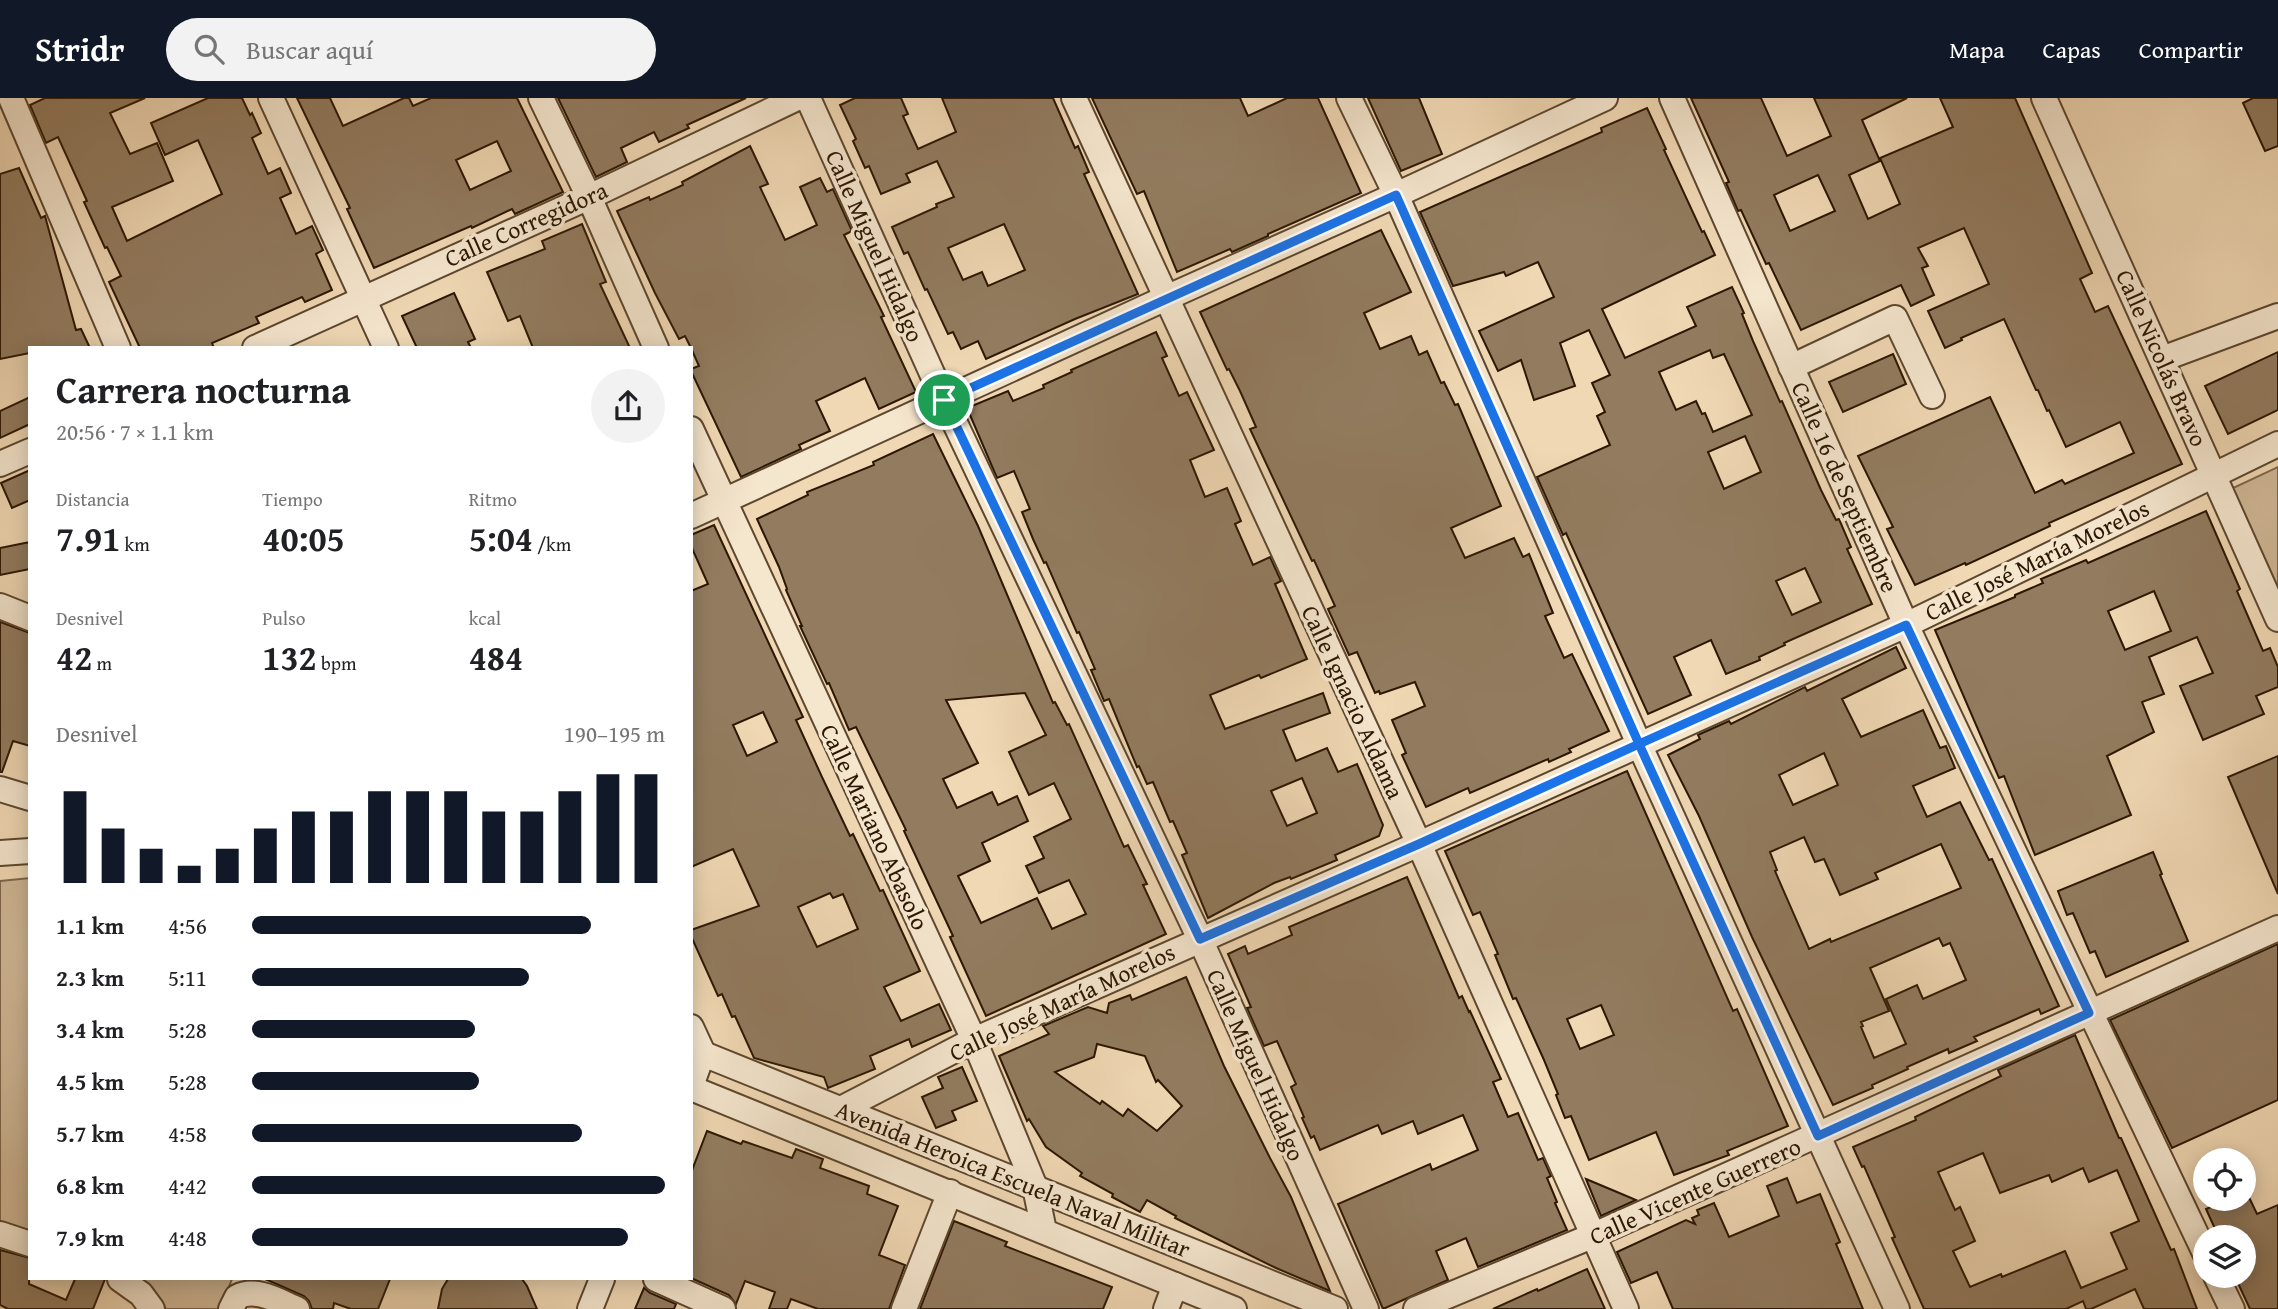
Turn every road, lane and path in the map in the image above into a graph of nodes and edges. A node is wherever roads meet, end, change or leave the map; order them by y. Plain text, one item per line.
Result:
1 (11, 98) edge
2 (271, 98) edge
3 (541, 98) edge
4 (797, 98) edge
5 (808, 98) edge
6 (1074, 98) edge
7 (1349, 98) edge
8 (1605, 98) edge
9 (1672, 98) edge
10 (2044, 98) edge
11 (1396, 195) junction
12 (589, 197) junction
13 (363, 298) junction
14 (1166, 298) junction
15 (2278, 316) edge
16 (117, 346) edge
17 (259, 346) edge
18 (385, 346) edge
19 (655, 346) edge
20 (2162, 359) junction
21 (1791, 367) junction
22 (1933, 396) dead end
23 (944, 400) junction
24 (693, 433) edge
25 (2278, 444) edge
26 (28, 452) edge
27 (0, 464) edge
28 (2214, 474) junction
29 (724, 502) junction
30 (693, 515) edge
31 (0, 606) edge
32 (28, 617) edge
33 (2278, 619) edge
34 (1906, 625) junction
35 (1639, 744) junction
36 (0, 789) edge
37 (28, 797) edge
38 (1419, 844) junction
39 (28, 851) edge
40 (0, 853) edge
41 (2278, 928) edge
42 (1200, 939) junction
43 (2089, 1013) junction
44 (974, 1040) junction
45 (697, 1051) edge
46 (693, 1075) edge
47 (693, 1088) edge
48 (841, 1109) junction
49 (1818, 1136) junction
50 (1035, 1187) junction
51 (950, 1192) junction
52 (2193, 1228) edge
53 (1044, 1231) junction
54 (0, 1234) edge
55 (1592, 1236) junction
56 (28, 1243) edge
57 (121, 1280) edge
58 (602, 1280) edge
59 (658, 1280) edge
60 (1175, 1286) junction
61 (2222, 1288) edge
62 (234, 1303) edge
63 (152, 1309) edge
64 (298, 1309) edge
65 (590, 1309) edge
66 (723, 1309) edge
67 (904, 1309) edge
68 (1166, 1309) edge
69 (1234, 1309) edge
70 (1335, 1309) edge
71 (1366, 1309) edge
72 (1416, 1309) edge
73 (1626, 1309) edge
74 (1897, 1309) edge
75 (2232, 1309) edge

1 - 16 street
2 - 13 street
3 - 12 street
4 - 12 street, Calle Corregidora
5 - 23 street, Calle Miguel Hidalgo
6 - 14 street, Calle Ignacio Aldama
7 - 11 street
8 - 11 street
9 - 21 street, Calle 16 de Septiembre
10 - 20 street, Calle Nicolás Bravo
11 - 14 street
11 - 35 street
12 - 13 street, Calle Corregidora
12 - 19 street
13 - 17 street, Calle Corregidora
13 - 18 street
14 - 23 street
14 - 38 street, Calle Ignacio Aldama
15 - 20 street
20 - 28 street, Calle Nicolás Bravo
21 - 22 street
21 - 34 street, Calle 16 de Septiembre
23 - 29 street
23 - 42 street, Calle Miguel Hidalgo
24 - 29 street, Calle Mariano Abasolo
25 - 28 street, Calle José María Morelos
26 - 27 street
28 - 33 street, Calle Nicolás Bravo
28 - 34 street, Calle José María Morelos
29 - 30 street
29 - 44 street, Calle Mariano Abasolo
31 - 32 street
34 - 35 street, Calle José María Morelos
34 - 43 street, Calle 16 de Septiembre
35 - 38 street, Calle José María Morelos
35 - 49 street
36 - 37 street
38 - 42 street, Calle José María Morelos
38 - 55 street, Calle Ignacio Aldama
39 - 40 street
41 - 43 street, Calle Vicente Guerrero
42 - 44 street, Calle José María Morelos
42 - 71 street, Calle Miguel Hidalgo
43 - 49 street, Calle Vicente Guerrero
43 - 52 street, Calle 16 de Septiembre
44 - 48 street, Calle José María Morelos
44 - 50 street, Calle Mariano Abasolo
45 - 46 street
45 - 48 street, Avenida Heroica Escuela Naval Militar
47 - 51 street, Avenida Heroica Escuela Naval Militar
48 - 50 street, Avenida Heroica Escuela Naval Militar
49 - 55 street, Calle Vicente Guerrero
49 - 74 street
50 - 53 street, Calle Mariano Abasolo
50 - 70 street, Avenida Heroica Escuela Naval Militar
51 - 53 street, Avenida Heroica Escuela Naval Militar
51 - 67 street
53 - 60 street, Avenida Heroica Escuela Naval Militar
54 - 56 street
55 - 72 street, Calle Vicente Guerrero
55 - 73 street, Calle Ignacio Aldama
57 - 63 street
58 - 65 street
59 - 66 street
60 - 68 street
60 - 69 street, Avenida Heroica Escuela Naval Militar
61 - 75 street
62 - 64 street

